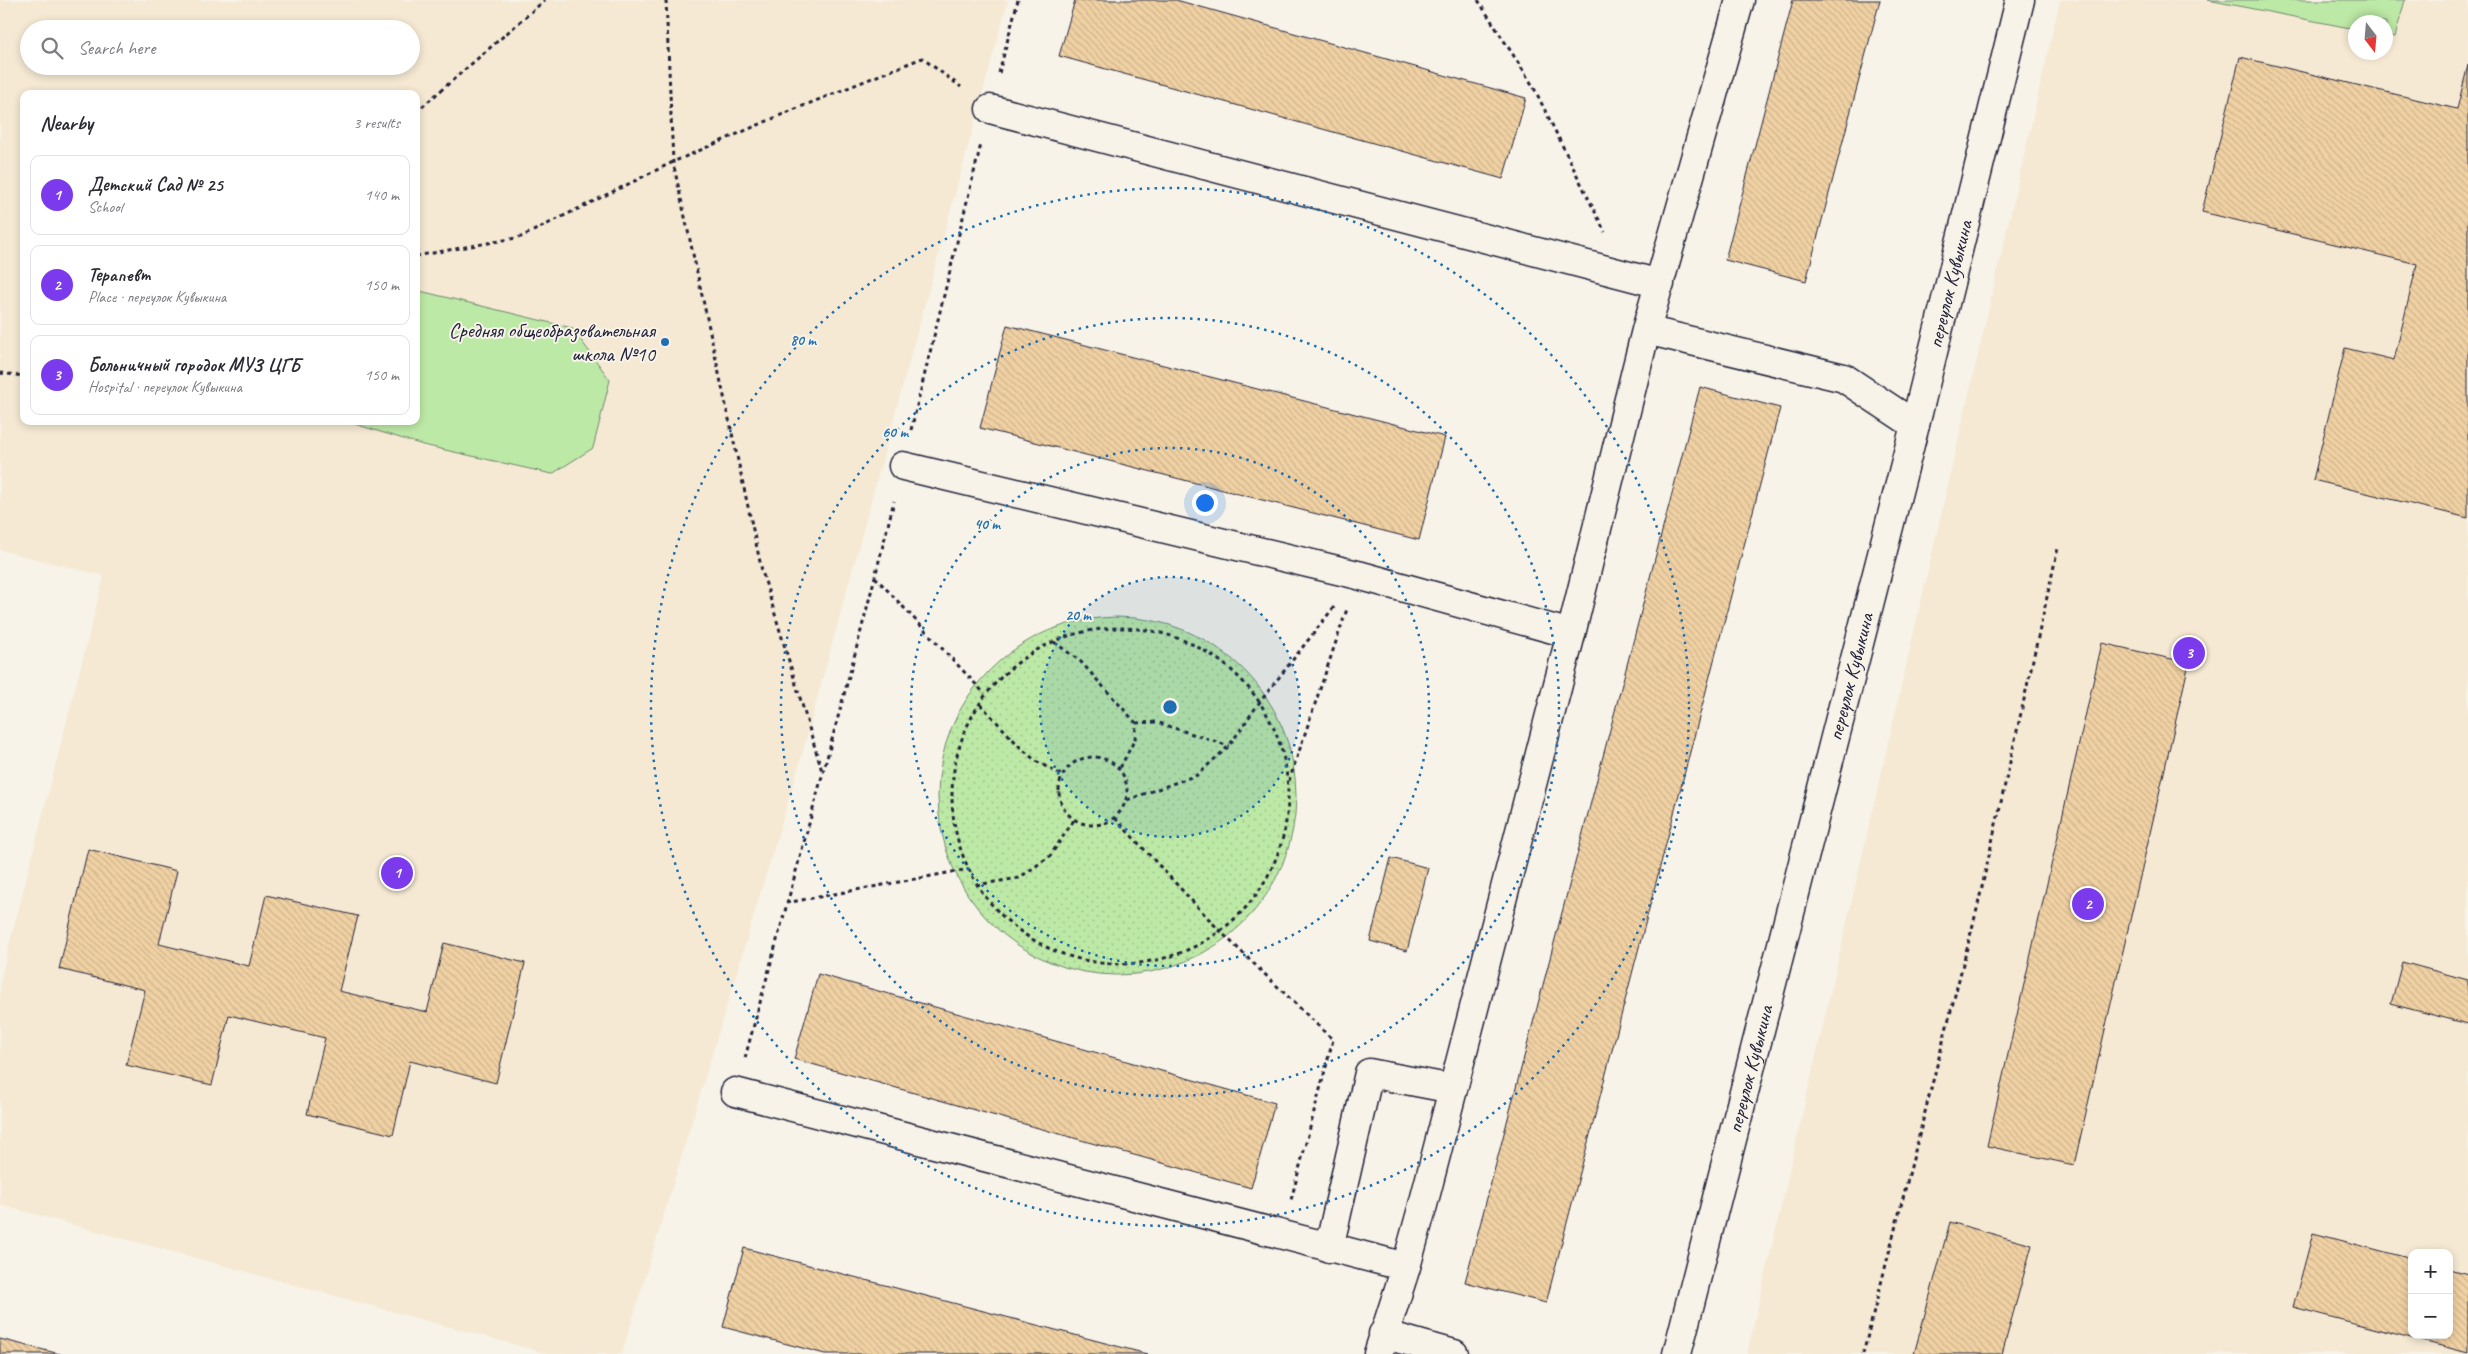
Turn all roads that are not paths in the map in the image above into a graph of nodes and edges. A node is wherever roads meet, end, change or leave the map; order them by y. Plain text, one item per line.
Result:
1 (1740, 0) edge
2 (2020, 0) edge
3 (990, 108) road end
4 (1660, 284) junction
5 (1646, 330) junction
6 (1915, 425) junction
7 (903, 466) road end
8 (1571, 634) junction
9 (1453, 1089) junction
10 (735, 1092) road end
11 (1329, 1248) junction
12 (1406, 1267) junction
13 (1381, 1344) edge
14 (1454, 1354) edge
15 (1677, 1354) edge

1 - 4 main road
2 - 6 main road, переулок Кувыкина
3 - 4 main road
4 - 5 main road
5 - 6 main road
5 - 8 main road
6 - 15 main road, переулок Кувыкина
7 - 8 main road
8 - 9 main road
9 - 11 main road
9 - 12 main road
10 - 11 main road
11 - 12 main road
12 - 13 main road
13 - 14 main road

